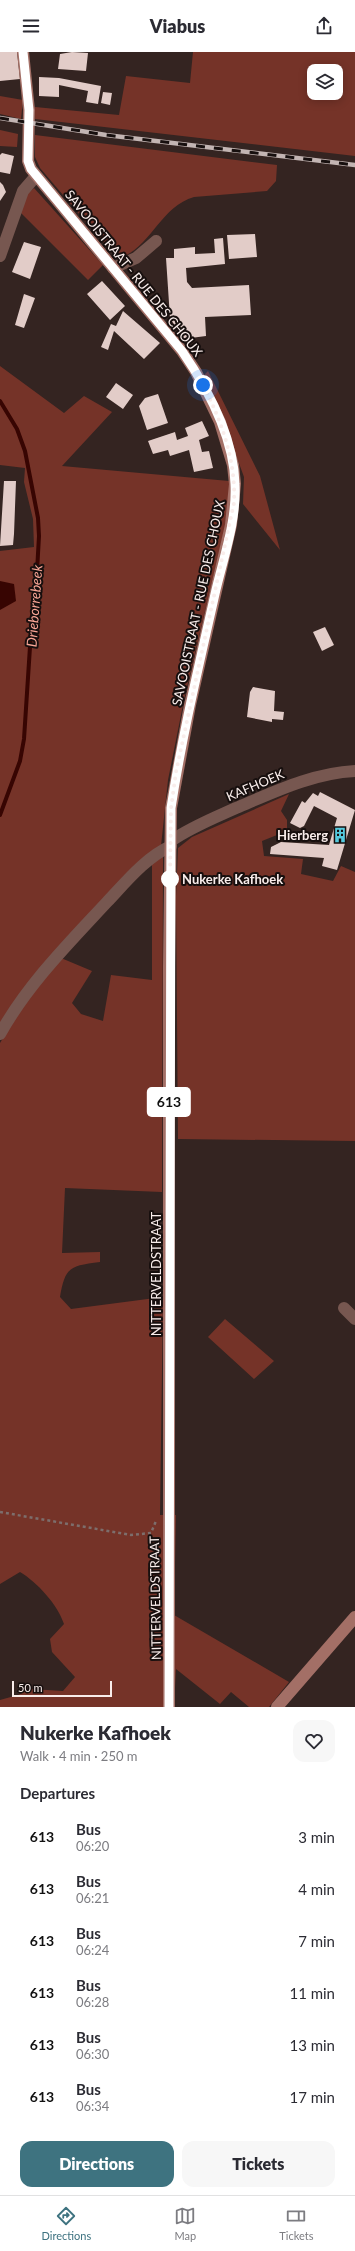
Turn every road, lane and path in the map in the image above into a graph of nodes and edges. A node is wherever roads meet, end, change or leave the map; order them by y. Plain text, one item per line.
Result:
1 (23, 52) edge
2 (36, 176) junction
3 (156, 241) dead end
4 (0, 256) edge
5 (113, 268) junction
6 (355, 771) edge
7 (171, 844) junction
8 (0, 1034) edge
9 (344, 1308) dead end
10 (355, 1319) edge
11 (0, 1512) edge
12 (157, 1519) dead end
13 (355, 1616) edge
14 (169, 1707) edge
15 (277, 1707) edge

1 - 2 main road, SAVOOISTRAAT - RUE DES CHOUX
2 - 4 street
2 - 5 main road, SAVOOISTRAAT - RUE DES CHOUX
3 - 5 street
5 - 7 main road, SAVOOISTRAAT - RUE DES CHOUX
6 - 7 street, KAFHOEK
7 - 8 street
7 - 14 main road, NITTERVELDSTRAAT
9 - 10 street
11 - 12 path
13 - 15 main road

